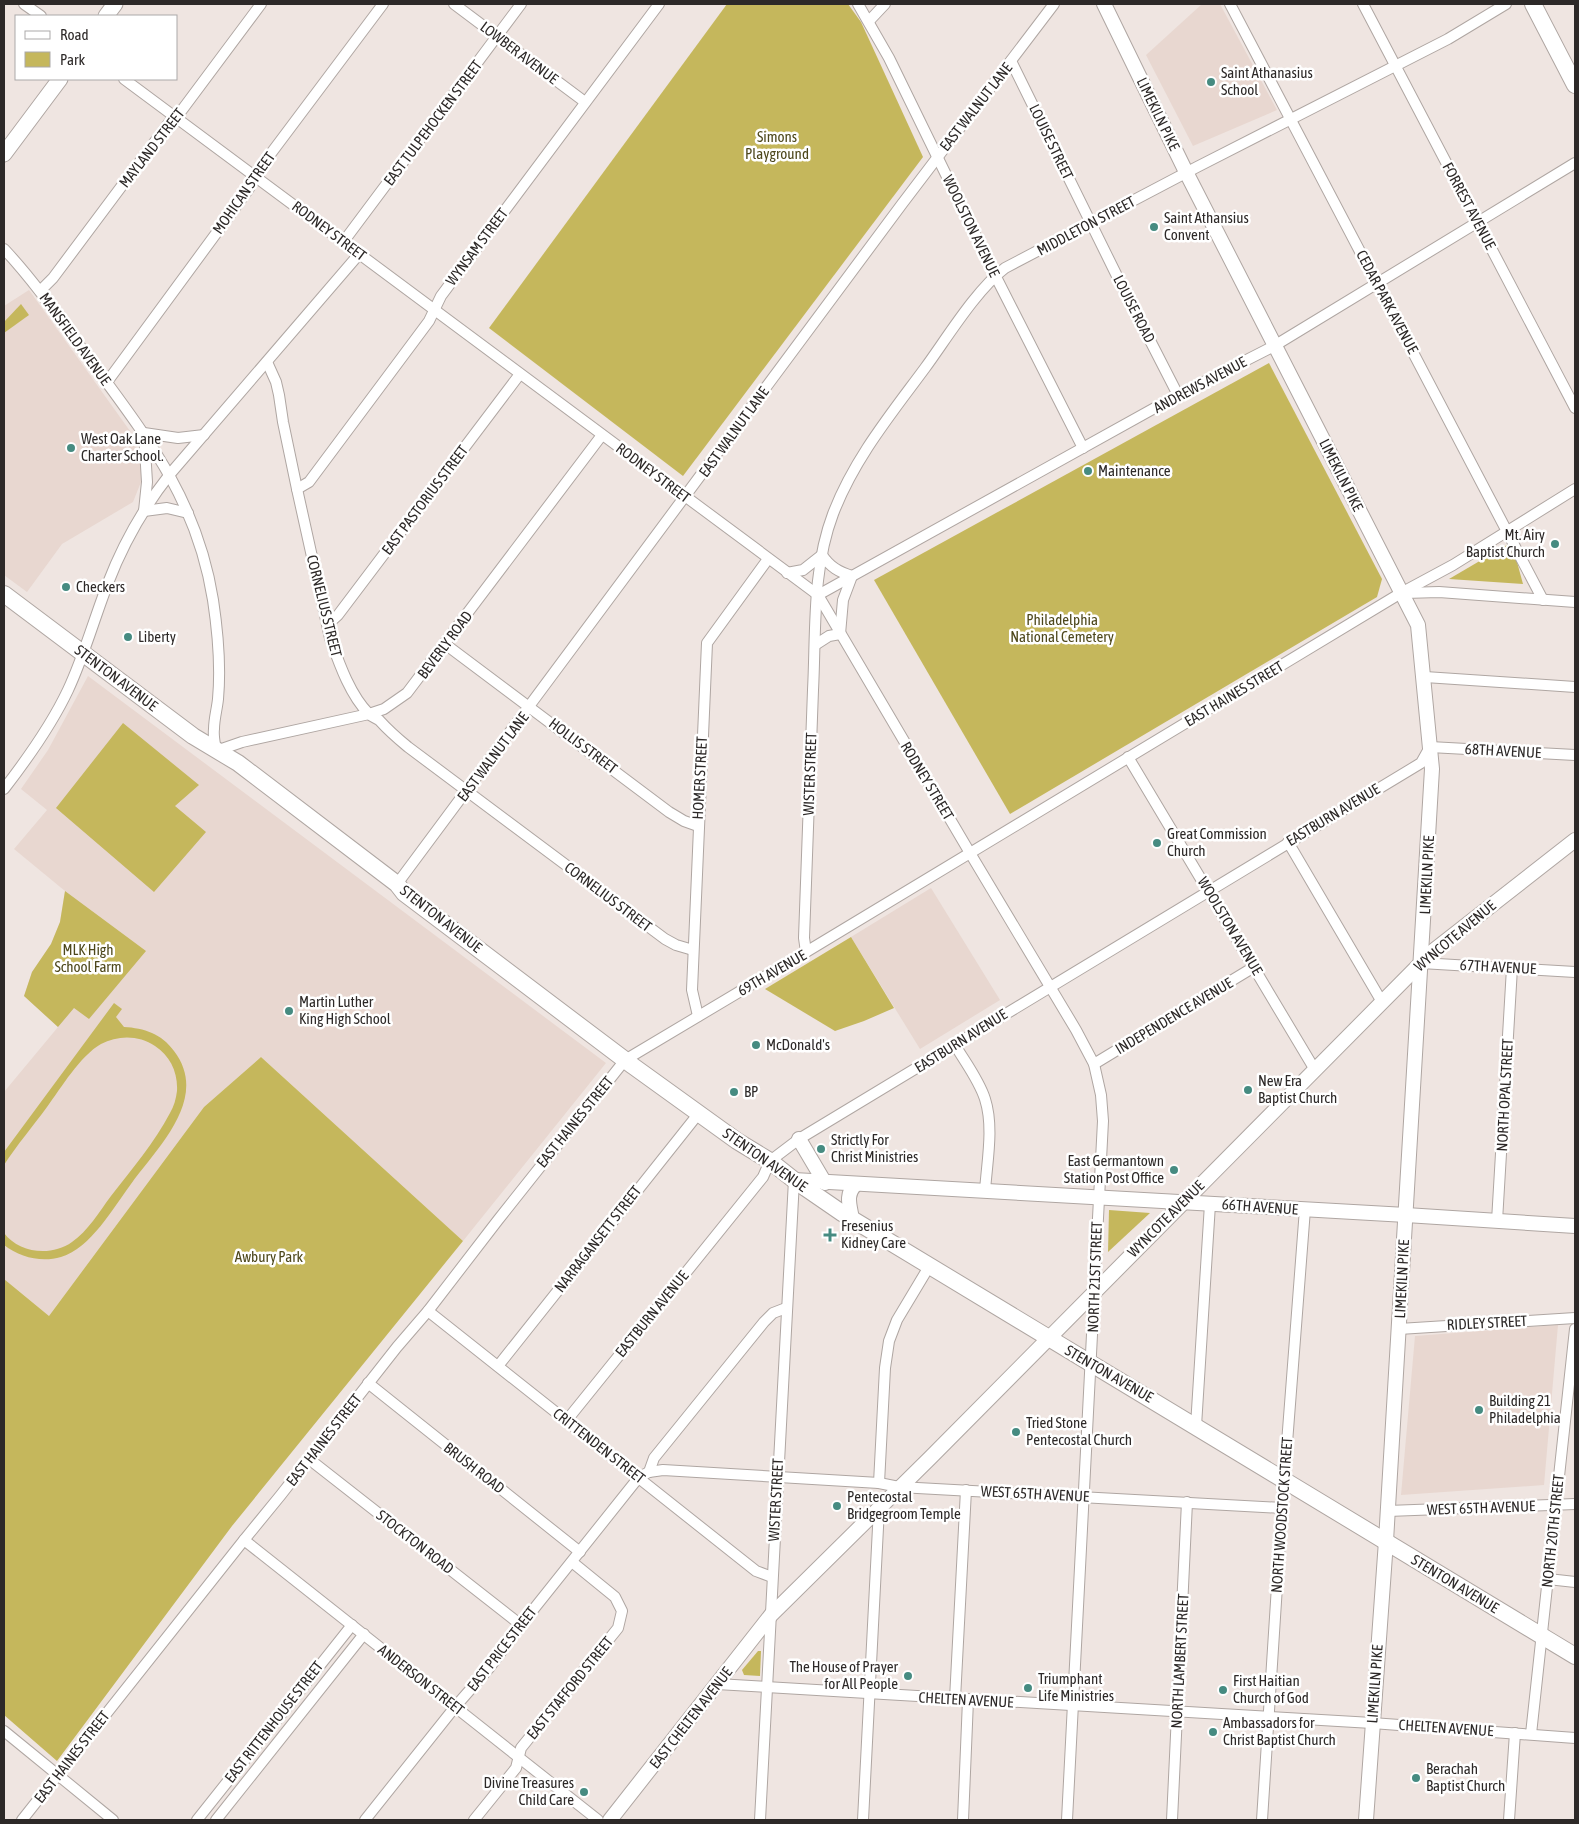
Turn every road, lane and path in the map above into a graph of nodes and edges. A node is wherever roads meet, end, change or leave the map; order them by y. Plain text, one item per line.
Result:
1 (24, 4) edge
2 (115, 4) edge
3 (261, 4) edge
4 (383, 4) edge
5 (454, 4) edge
6 (521, 4) edge
7 (659, 4) edge
8 (858, 4) edge
9 (885, 4) edge
10 (1054, 4) edge
11 (1104, 4) edge
12 (1230, 4) edge
13 (1363, 4) edge
14 (1506, 4) edge
15 (1533, 4) edge
16 (1547, 4) edge
17 (40, 15) edge
18 (107, 15) edge
19 (869, 21) junction
20 (1544, 26) junction
21 (497, 36) junction
22 (1012, 61) junction
23 (1395, 65) junction
24 (59, 80) edge
25 (125, 80) edge
26 (1575, 85) edge
27 (585, 102) junction
28 (174, 116) junction
29 (1290, 119) junction
30 (4, 154) edge
31 (937, 158) junction
32 (1575, 163) edge
33 (1186, 172) junction
34 (256, 176) junction
35 (1090, 222) junction
36 (1478, 222) junction
37 (344, 242) junction
38 (4, 249) edge
39 (360, 253) junction
40 (996, 277) junction
41 (1378, 284) junction
42 (40, 291) junction
43 (434, 310) junction
44 (1274, 346) junction
45 (266, 362) junction
46 (520, 374) junction
47 (107, 382) junction
48 (1178, 395) junction
49 (1575, 408) edge
50 (144, 432) junction
51 (204, 435) junction
52 (602, 435) junction
53 (1083, 448) junction
54 (170, 474) junction
55 (297, 489) junction
56 (1575, 489) edge
57 (686, 497) junction
58 (144, 511) junction
59 (188, 513) junction
60 (1507, 531) junction
61 (822, 556) junction
62 (768, 559) junction
63 (787, 573) junction
64 (852, 576) junction
65 (1401, 593) junction
66 (4, 594) edge
67 (818, 595) junction
68 (1543, 600) junction
69 (1575, 602) edge
70 (328, 624) junction
71 (840, 634) junction
72 (445, 644) junction
73 (815, 645) junction
74 (83, 653) junction
75 (1424, 677) junction
76 (1575, 687) edge
77 (530, 707) junction
78 (370, 714) junction
79 (1430, 747) junction
80 (216, 752) junction
81 (1575, 755) edge
82 (1128, 757) junction
83 (4, 789) edge
84 (467, 791) junction
85 (698, 826) junction
86 (1575, 840) edge
87 (1288, 842) junction
88 (970, 854) junction
89 (397, 884) junction
90 (918, 885) joint
91 (1209, 891) junction
92 (693, 950) junction
93 (806, 952) junction
94 (1421, 962) junction
95 (1254, 967) junction
96 (1512, 968) junction
97 (1575, 972) edge
98 (1051, 986) junction
99 (1382, 1002) junction
100 (698, 1016) junction
101 (954, 1045) junction
102 (625, 1060) junction
103 (1094, 1064) junction
104 (1315, 1070) junction
105 (699, 1113) junction
106 (799, 1139) junction
107 (770, 1161) junction
108 (794, 1180) junction
109 (825, 1183) junction
110 (854, 1185) junction
111 (985, 1191) junction
112 (1098, 1198) junction
113 (1184, 1202) junction
114 (1210, 1204) junction
115 (1305, 1210) junction
116 (1406, 1215) junction
117 (852, 1219) junction
118 (1497, 1221) junction
119 (1575, 1226) edge
120 (930, 1265) junction
121 (1094, 1292) junction
122 (786, 1308) junction
123 (428, 1311) junction
124 (1575, 1318) edge
125 (1399, 1328) junction
126 (1575, 1329) edge
127 (1048, 1339) junction
128 (1091, 1364) junction
129 (498, 1366) junction
130 (368, 1383) junction
131 (566, 1420) junction
132 (1196, 1426) junction
133 (309, 1459) junction
134 (649, 1472) junction
135 (639, 1477) junction
136 (778, 1477) junction
137 (1285, 1480) junction
138 (879, 1483) junction
139 (899, 1487) junction
140 (966, 1490) junction
141 (1083, 1497) junction
142 (1188, 1502) junction
143 (1575, 1504) edge
144 (1556, 1505) junction
145 (879, 1508) junction
146 (1282, 1508) junction
147 (1388, 1511) junction
148 (244, 1540) junction
149 (1386, 1541) junction
150 (580, 1552) junction
151 (572, 1562) junction
152 (772, 1577) junction
153 (1548, 1579) junction
154 (1575, 1582) edge
155 (771, 1615) junction
156 (352, 1625) junction
157 (521, 1625) junction
158 (364, 1634) junction
159 (1542, 1636) junction
160 (1575, 1656) edge
161 (717, 1684) junction
162 (766, 1688) junction
163 (869, 1694) junction
164 (955, 1699) junction
165 (968, 1700) junction
166 (1073, 1705) junction
167 (455, 1707) junction
168 (1177, 1712) junction
169 (1268, 1717) junction
170 (1372, 1723) junction
171 (4, 1731) edge
172 (1514, 1733) junction
173 (1531, 1734) junction
174 (1575, 1738) edge
175 (519, 1757) junction
176 (58, 1776) junction
177 (22, 1820) edge
178 (113, 1820) edge
179 (197, 1820) edge
180 (216, 1820) edge
181 (365, 1820) edge
182 (474, 1820) edge
183 (598, 1820) edge
184 (610, 1820) edge
185 (760, 1820) edge
186 (863, 1820) edge
187 (963, 1820) edge
188 (1067, 1820) edge
189 (1172, 1820) edge
190 (1262, 1820) edge
191 (1366, 1820) edge
192 (1509, 1820) edge

1 - 17 street
2 - 18 main road
3 - 28 street, MAYLAND STREET
4 - 34 street, MOHICAN STREET
5 - 21 street, LOWBER AVENUE
6 - 21 street, EAST TULPEHOCKEN STREET
7 - 27 street, WYNSAM STREET
8 - 19 street, WOOLSTON AVENUE
9 - 19 street
10 - 22 street, EAST WALNUT LANE
11 - 33 street, LIMEKILN PIKE
12 - 29 street, CEDAR PARK AVENUE
13 - 23 street, FORREST AVENUE
14 - 23 street, MIDDLETON STREET
15 - 20 main road
16 - 20 main road
19 - 31 street, WOOLSTON AVENUE
20 - 26 main road
21 - 27 street, LOWBER AVENUE
21 - 37 street, EAST TULPEHOCKEN STREET
22 - 31 street, EAST WALNUT LANE
22 - 35 street, LOUISE STREET
23 - 29 street, MIDDLETON STREET
23 - 36 street, FORREST AVENUE
24 - 30 main road
25 - 28 street, RODNEY STREET
27 - 43 street, WYNSAM STREET
28 - 34 street, RODNEY STREET
28 - 42 street, MAYLAND STREET
29 - 33 street, MIDDLETON STREET
29 - 41 street, CEDAR PARK AVENUE
31 - 40 street, WOOLSTON AVENUE
31 - 57 street, EAST WALNUT LANE
32 - 36 street, ANDREWS AVENUE
33 - 35 street, MIDDLETON STREET
33 - 44 street, LIMEKILN PIKE
34 - 37 street, RODNEY STREET
34 - 47 street, MOHICAN STREET
35 - 40 street, MIDDLETON STREET
35 - 48 street, LOUISE ROAD
36 - 41 street, ANDREWS AVENUE
36 - 49 street, FORREST AVENUE
37 - 39 street, RODNEY STREET
38 - 42 street, MANSFIELD AVENUE
39 - 43 street, RODNEY STREET
39 - 45 street
40 - 53 street, WOOLSTON AVENUE
40 - 61 street, MIDDLETON STREET
41 - 44 street, ANDREWS AVENUE
41 - 60 street, CEDAR PARK AVENUE
42 - 47 street, MANSFIELD AVENUE
43 - 46 street, RODNEY STREET
43 - 55 street, WYNSAM STREET
44 - 48 street, ANDREWS AVENUE
44 - 65 street, LIMEKILN PIKE
45 - 51 street
45 - 55 street, CORNELIUS STREET
46 - 52 street, RODNEY STREET
46 - 70 street, EAST PASTORIUS STREET
47 - 50 street, MANSFIELD AVENUE
48 - 53 street, ANDREWS AVENUE
50 - 51 street
50 - 54 street, MANSFIELD AVENUE
50 - 58 street
51 - 54 street
52 - 57 street, RODNEY STREET
52 - 72 street, BEVERLY ROAD
53 - 64 street, ANDREWS AVENUE
54 - 58 street
54 - 59 street, MANSFIELD AVENUE
55 - 70 street, CORNELIUS STREET
56 - 60 street
57 - 62 street, RODNEY STREET
57 - 77 street, EAST WALNUT LANE
58 - 59 street
58 - 74 street
59 - 80 street, MANSFIELD AVENUE
60 - 65 street
60 - 68 street, CEDAR PARK AVENUE
61 - 63 street
61 - 64 street
61 - 67 street, MIDDLETON STREET
62 - 63 street, RODNEY STREET
62 - 85 street, HOMER STREET
63 - 67 street, RODNEY STREET
64 - 67 street, ANDREWS AVENUE
64 - 71 street
65 - 68 street, EAST HAINES STREET
65 - 75 street, LIMEKILN PIKE
65 - 82 street, EAST HAINES STREET
66 - 74 main road, STENTON AVENUE
67 - 71 street, RODNEY STREET
67 - 73 street, WISTER STREET
68 - 69 street, EAST HAINES STREET
70 - 78 street, CORNELIUS STREET
71 - 73 street
71 - 88 street, RODNEY STREET
72 - 77 street, HOLLIS STREET
72 - 78 street, BEVERLY ROAD
73 - 93 street, WISTER STREET
74 - 80 main road, STENTON AVENUE
74 - 83 street
75 - 76 street
75 - 79 street, LIMEKILN PIKE
77 - 84 street, EAST WALNUT LANE
77 - 85 street, HOLLIS STREET
78 - 80 street, BEVERLY ROAD
78 - 84 street, CORNELIUS STREET
79 - 81 street, 68TH AVENUE
79 - 87 street, EASTBURN AVENUE
79 - 94 street, LIMEKILN PIKE
80 - 89 main road, STENTON AVENUE
82 - 88 street, EAST HAINES STREET
82 - 91 street, WOOLSTON AVENUE
84 - 89 street, EAST WALNUT LANE
84 - 92 street, CORNELIUS STREET
85 - 92 street, HOMER STREET
86 - 94 street, WYNCOTE AVENUE
87 - 91 street, EASTBURN AVENUE
87 - 99 street
88 - 90 street, EAST HAINES STREET
88 - 98 street, RODNEY STREET
89 - 102 main road, STENTON AVENUE
90 - 93 street, 69TH AVENUE
91 - 95 street, WOOLSTON AVENUE
91 - 98 street, EASTBURN AVENUE
92 - 100 street, HOMER STREET
93 - 100 street, 69TH AVENUE
94 - 96 street, 67TH AVENUE
94 - 99 street, WYNCOTE AVENUE
94 - 116 street, LIMEKILN PIKE
95 - 103 street, INDEPENDENCE AVENUE
95 - 104 street, WOOLSTON AVENUE
96 - 97 street, 67TH AVENUE
96 - 118 street, NORTH OPAL STREET
98 - 101 street, EASTBURN AVENUE
98 - 103 street, NORTH 21ST STREET
99 - 104 street, WYNCOTE AVENUE
100 - 102 street, 69TH AVENUE
101 - 106 street, EASTBURN AVENUE
101 - 111 street
102 - 105 main road, STENTON AVENUE
102 - 123 street, EAST HAINES STREET
103 - 112 street, NORTH 21ST STREET
104 - 113 street, WYNCOTE AVENUE
105 - 107 main road, STENTON AVENUE
105 - 129 street, NARRAGANSETT STREET
106 - 107 street, EASTBURN AVENUE
106 - 109 street
107 - 108 main road, STENTON AVENUE
107 - 131 street, EASTBURN AVENUE
108 - 109 street, 66TH AVENUE
108 - 117 main road, STENTON AVENUE
108 - 122 street, WISTER STREET
109 - 110 street, 66TH AVENUE
110 - 111 street, 66TH AVENUE
110 - 117 street
111 - 112 street, 66TH AVENUE
112 - 113 street, 66TH AVENUE
112 - 121 street, NORTH 21ST STREET
113 - 114 street, 66TH AVENUE
113 - 121 street, WYNCOTE AVENUE
114 - 115 street, 66TH AVENUE
114 - 132 street
115 - 116 street, 66TH AVENUE
115 - 137 street, NORTH WOODSTOCK STREET
116 - 118 street, 66TH AVENUE
116 - 125 street, LIMEKILN PIKE
117 - 120 main road, STENTON AVENUE
118 - 119 street, 66TH AVENUE
120 - 127 main road, STENTON AVENUE
120 - 138 street
121 - 127 street, WYNCOTE AVENUE
121 - 128 street, NORTH 21ST STREET
122 - 134 street
122 - 136 street, WISTER STREET
123 - 129 street, CRITTENDEN STREET
123 - 130 street, EAST HAINES STREET
124 - 125 street, RIDLEY STREET
125 - 147 street, LIMEKILN PIKE
126 - 144 street, NORTH 20TH STREET
127 - 128 main road, STENTON AVENUE
127 - 139 street, WYNCOTE AVENUE
128 - 132 main road, STENTON AVENUE
128 - 141 street, NORTH 21ST STREET
129 - 131 street, CRITTENDEN STREET
130 - 133 street, EAST HAINES STREET
130 - 150 street, BRUSH ROAD
131 - 135 street, CRITTENDEN STREET
132 - 137 main road, STENTON AVENUE
133 - 148 street, EAST HAINES STREET
133 - 157 street, STOCKTON ROAD
134 - 135 street, WEST 65TH AVENUE
134 - 136 street, WEST 65TH AVENUE
135 - 150 street, EAST PRICE STREET
135 - 152 street, CRITTENDEN STREET
136 - 138 street, WEST 65TH AVENUE
136 - 152 street, WISTER STREET
137 - 146 street, NORTH WOODSTOCK STREET
137 - 149 main road, STENTON AVENUE
138 - 139 street, WEST 65TH AVENUE
139 - 140 street, WEST 65TH AVENUE
139 - 145 street, WYNCOTE AVENUE
140 - 141 street, WEST 65TH AVENUE
140 - 164 street
141 - 142 street, WEST 65TH AVENUE
141 - 166 street, NORTH 21ST STREET
142 - 146 street, WEST 65TH AVENUE
142 - 168 street, NORTH LAMBERT STREET
143 - 144 street, WEST 65TH AVENUE
144 - 147 street, WEST 65TH AVENUE
144 - 153 street, NORTH 20TH STREET
145 - 155 street, WYNCOTE AVENUE
145 - 163 street
146 - 169 street, NORTH WOODSTOCK STREET
147 - 149 street, LIMEKILN PIKE
148 - 156 street, ANDERSON STREET
148 - 176 street, EAST HAINES STREET
149 - 159 main road, STENTON AVENUE
149 - 170 street, LIMEKILN PIKE
150 - 151 street, EAST PRICE STREET
151 - 157 street, EAST PRICE STREET
151 - 175 street, EAST STAFFORD STREET
152 - 155 street, WISTER STREET
153 - 154 street
153 - 159 street, NORTH 20TH STREET
155 - 161 street, EAST CHELTEN AVENUE
155 - 162 street, WISTER STREET
156 - 158 street, ANDERSON STREET
156 - 179 street, EAST RITTENHOUSE STREET
157 - 167 street, EAST PRICE STREET
158 - 167 street, ANDERSON STREET
158 - 180 street, EAST RITTENHOUSE STREET
159 - 160 main road, STENTON AVENUE
159 - 173 street, NORTH 20TH STREET
161 - 162 street, CHELTEN AVENUE
161 - 184 street, EAST CHELTEN AVENUE
162 - 163 street, CHELTEN AVENUE
162 - 185 street, WISTER STREET
163 - 164 street, CHELTEN AVENUE
163 - 186 street
164 - 165 street, CHELTEN AVENUE
165 - 166 street, CHELTEN AVENUE
165 - 187 street
166 - 168 street, CHELTEN AVENUE
166 - 188 street, NORTH 21ST STREET
167 - 175 street, ANDERSON STREET
167 - 181 street, EAST PRICE STREET
168 - 169 street, CHELTEN AVENUE
168 - 189 street, NORTH LAMBERT STREET
169 - 170 street, CHELTEN AVENUE
169 - 190 street, NORTH WOODSTOCK STREET
170 - 172 street, CHELTEN AVENUE
170 - 191 street, LIMEKILN PIKE
171 - 176 street
172 - 173 street, CHELTEN AVENUE
172 - 192 street
173 - 174 street, CHELTEN AVENUE
175 - 182 street, EAST STAFFORD STREET
175 - 183 street, ANDERSON STREET
176 - 177 street, EAST HAINES STREET
176 - 178 street

